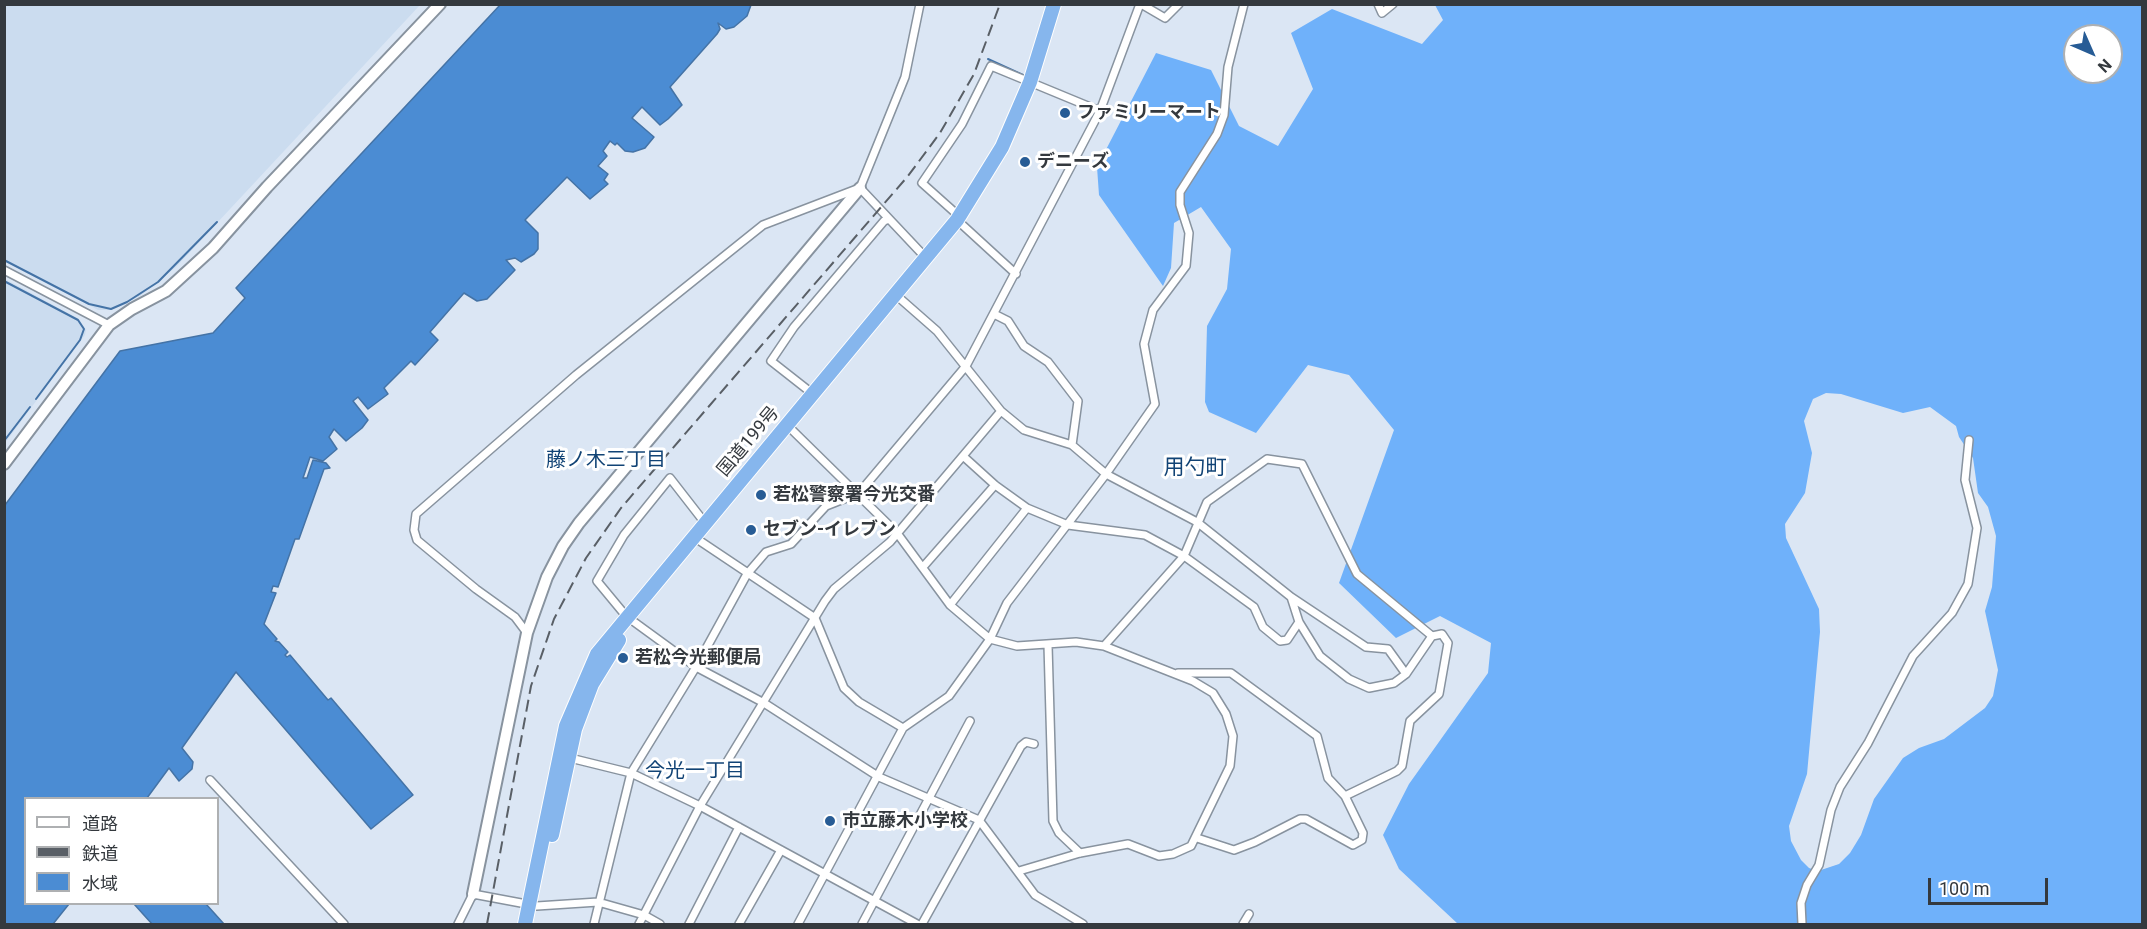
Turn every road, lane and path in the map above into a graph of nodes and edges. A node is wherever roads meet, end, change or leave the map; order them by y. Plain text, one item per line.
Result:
1 (440, 4) edge
2 (920, 4) edge
3 (1054, 4) edge
4 (1062, 4) edge
5 (1140, 4) edge
6 (1179, 4) edge
7 (1244, 4) edge
8 (1378, 4) edge
9 (1393, 4) edge
10 (1033, 83) junction
11 (1100, 111) junction
12 (860, 188) junction
13 (889, 219) junction
14 (960, 221) junction
15 (927, 259) junction
16 (4, 270) edge
17 (1016, 274) junction
18 (899, 298) junction
19 (994, 314) junction
20 (109, 325) junction
21 (966, 366) junction
22 (813, 394) junction
23 (1001, 411) junction
24 (790, 428) junction
25 (1970, 440) dead end
26 (1072, 445) junction
27 (963, 456) junction
28 (4, 464) edge
29 (1106, 474) junction
30 (995, 485) junction
31 (859, 493) junction
32 (1027, 507) junction
33 (1197, 522) junction
34 (705, 523) junction
35 (1068, 525) junction
36 (897, 533) junction
37 (697, 540) junction
38 (1184, 556) junction
39 (923, 567) junction
40 (747, 574) junction
41 (1291, 597) junction
42 (950, 605) junction
43 (815, 618) junction
44 (629, 619) junction
45 (1299, 622) junction
46 (527, 633) junction
47 (1432, 636) junction
48 (990, 639) junction
49 (1048, 645) junction
50 (1104, 646) junction
51 (696, 667) junction
52 (1173, 673) junction
53 (1406, 675) junction
54 (764, 703) junction
55 (970, 721) dead end
56 (903, 728) junction
57 (1034, 744) dead end
58 (563, 757) junction
59 (631, 773) junction
60 (879, 777) junction
61 (210, 780) dead end
62 (1345, 796) junction
63 (929, 797) junction
64 (700, 806) junction
65 (979, 820) junction
66 (739, 827) junction
67 (1197, 838) junction
68 (781, 850) junction
69 (1080, 854) junction
70 (1019, 871) junction
71 (826, 875) junction
72 (473, 894) junction
73 (875, 901) junction
74 (598, 902) junction
75 (533, 905) junction
76 (1249, 914) dead end
77 (644, 915) junction
78 (1078, 923) edge
79 (344, 924) edge
80 (458, 924) edge
81 (525, 924) edge
82 (534, 924) edge
83 (594, 924) edge
84 (639, 924) edge
85 (660, 924) edge
86 (689, 924) edge
87 (739, 924) edge
88 (798, 924) edge
89 (862, 924) edge
90 (920, 924) edge
91 (1243, 924) edge
92 (1802, 924) edge

1 - 20 street
2 - 12 street
3 - 10 highway, 国道199号
4 - 10 highway, 国道199号
5 - 6 street
5 - 11 street
7 - 29 street
8 - 9 street
10 - 11 street
10 - 14 highway, 国道199号
10 - 14 street
11 - 17 street
12 - 13 street
12 - 46 street
12 - 46 street
13 - 15 street
13 - 22 street
14 - 15 highway, 国道199号
14 - 17 street
14 - 18 highway, 国道199号
15 - 18 highway, 国道199号
16 - 20 street
17 - 19 street
18 - 21 street
18 - 22 highway, 国道199号
18 - 24 highway, 国道199号
19 - 21 street
19 - 26 street
20 - 28 street
21 - 23 street
21 - 31 street
22 - 24 highway, 国道199号
23 - 26 street
23 - 27 street
24 - 31 street
24 - 34 highway, 国道199号
24 - 37 highway, 国道199号
25 - 92 street
26 - 29 street
27 - 30 street
27 - 36 street
29 - 33 street
29 - 35 street
30 - 32 street
30 - 39 street
31 - 36 street
31 - 40 street
32 - 35 street
32 - 42 street
33 - 38 street
33 - 41 street
33 - 47 street
34 - 37 highway, 国道199号
34 - 44 street
35 - 38 street
35 - 48 street
36 - 39 street
36 - 43 street
37 - 40 street
37 - 44 highway, 国道199号
38 - 45 street
38 - 50 street
39 - 42 street
40 - 43 street
40 - 51 street
41 - 45 street
41 - 53 street
42 - 48 street
43 - 54 street
43 - 56 street
44 - 51 street
44 - 58 highway, 国道199号
45 - 53 street
46 - 72 street
47 - 53 street
47 - 62 street
48 - 49 street
48 - 56 street
49 - 50 street
49 - 69 street
50 - 52 street
51 - 54 street
51 - 59 street
52 - 62 street
52 - 67 street
54 - 60 street
54 - 64 street
55 - 63 street
56 - 60 street
57 - 65 street
58 - 59 street
58 - 75 highway, 国道199号
59 - 64 street
59 - 74 street
60 - 63 street
60 - 71 street
61 - 79 street
62 - 67 street
63 - 65 street
63 - 73 street
64 - 66 street
64 - 77 street
65 - 70 street
65 - 90 street
66 - 68 street
66 - 86 street
67 - 69 street
68 - 71 street
68 - 87 street
69 - 70 street
70 - 78 street
71 - 73 street
71 - 88 street
72 - 75 street
72 - 80 street
73 - 89 street
73 - 90 street
74 - 75 street
74 - 77 street
74 - 83 street
75 - 81 highway, 国道199号
75 - 82 highway, 国道199号
76 - 91 street
77 - 84 street
77 - 85 street

